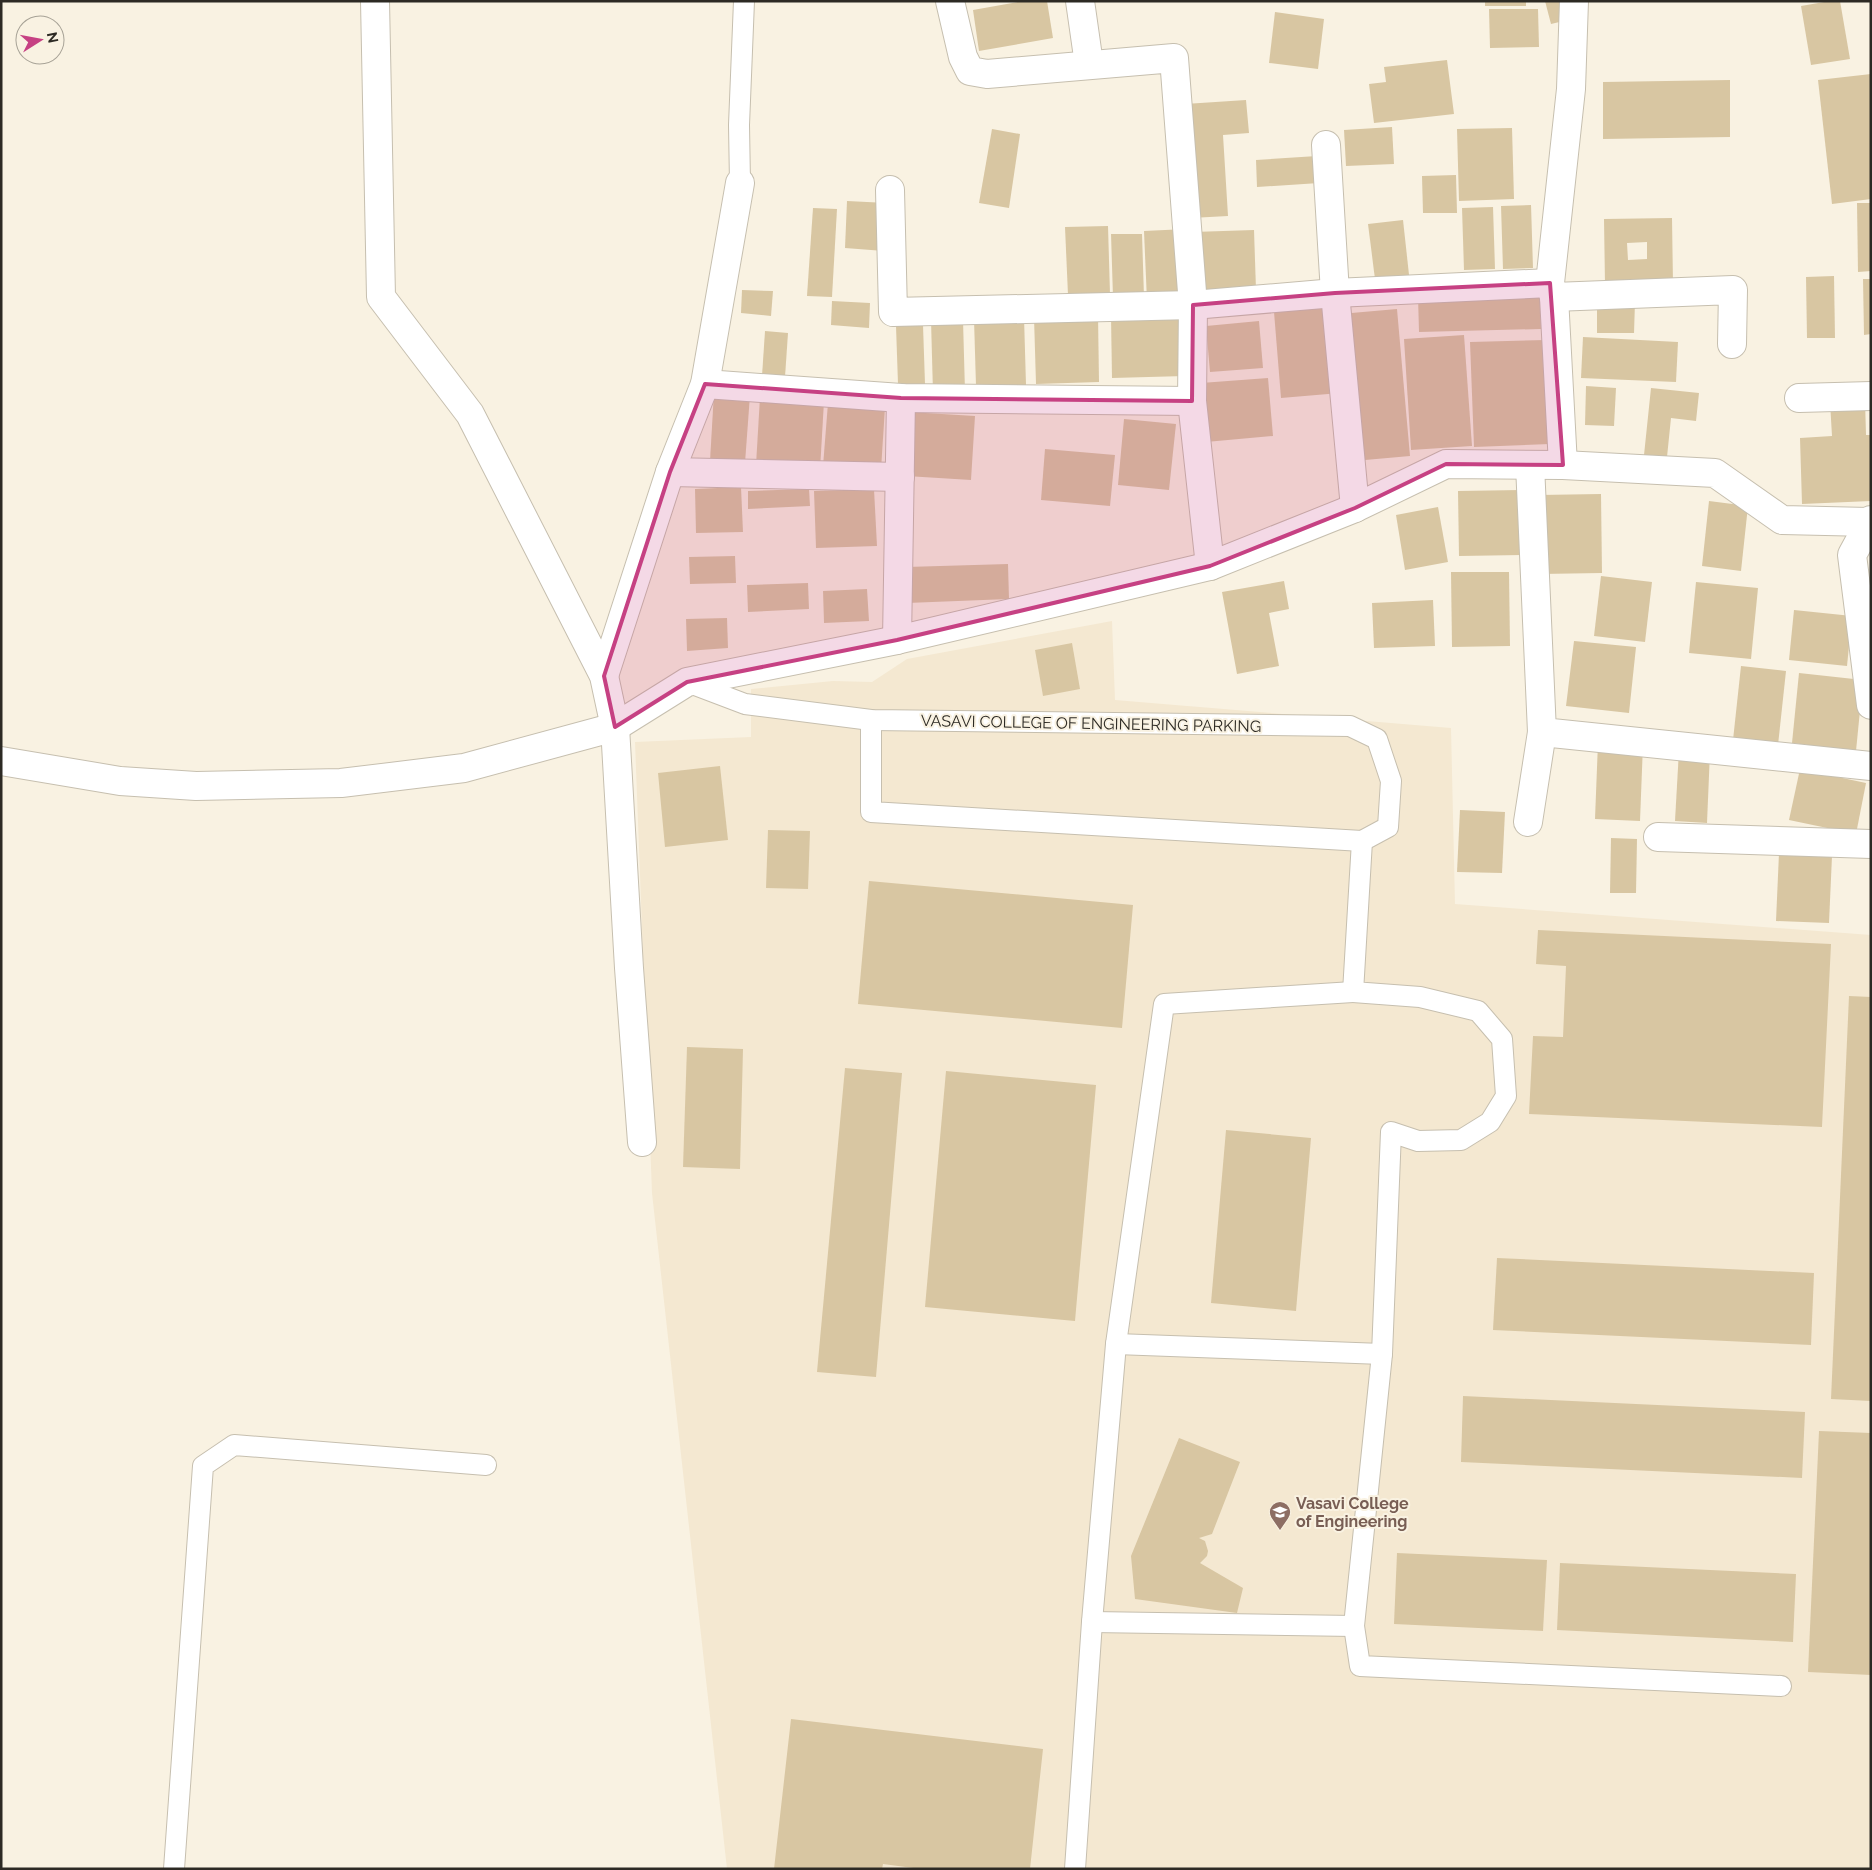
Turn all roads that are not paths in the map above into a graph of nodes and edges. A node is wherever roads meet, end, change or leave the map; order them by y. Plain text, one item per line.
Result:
1 (375, 1) edge
2 (744, 1) edge
3 (950, 1) edge
4 (1080, 1) edge
5 (1574, 1) edge
6 (1089, 64) junction
7 (1326, 145) dead end
8 (740, 183) joint
9 (890, 190) dead end
10 (1552, 290) junction
11 (1335, 292) junction
12 (1193, 305) junction
13 (1732, 344) dead end
14 (705, 384) junction
15 (1871, 396) edge
16 (901, 398) junction
17 (1799, 398) dead end
18 (1192, 401) junction
19 (1530, 465) junction
20 (1563, 465) junction
21 (670, 472) junction
22 (900, 477) junction
23 (1355, 508) junction
24 (1870, 521) edge
25 (1210, 566) junction
26 (897, 640) junction
27 (604, 676) junction
28 (687, 682) junction
29 (1871, 705) edge
30 (871, 720) junction
31 (614, 727) junction
32 (1542, 732) junction
33 (1, 761) edge
34 (1871, 766) edge
35 (1528, 822) dead end
36 (1658, 837) dead end
37 (1362, 842) junction
38 (1871, 844) edge
39 (1353, 992) junction
40 (642, 1142) dead end
41 (1116, 1344) junction
42 (1382, 1354) junction
43 (486, 1465) dead end
44 (1092, 1622) junction
45 (1354, 1626) junction
46 (1781, 1686) dead end
47 (174, 1869) edge
48 (1075, 1869) edge

1 - 27 street
2 - 8 lane
3 - 6 street
4 - 6 street
5 - 10 street
6 - 12 street
7 - 11 street
8 - 14 street
9 - 12 street
10 - 11 street
10 - 13 street
10 - 20 street
11 - 12 street
11 - 23 street
12 - 18 street
14 - 16 street
14 - 21 street
15 - 17 street
16 - 18 street
16 - 22 street
18 - 25 street
19 - 20 street
19 - 23 street
19 - 32 street
20 - 24 street
21 - 22 street
21 - 27 street
22 - 26 street
23 - 25 street
24 - 29 street
25 - 26 street
26 - 28 street
27 - 31 street
28 - 30 lane, VASAVI COLLEGE OF ENGINEERING PARKING
28 - 31 street
30 - 37 lane
30 - 37 lane, VASAVI COLLEGE OF ENGINEERING PARKING
31 - 33 street
31 - 40 street
32 - 34 street
32 - 35 street
36 - 38 street
37 - 39 lane
39 - 41 lane
39 - 42 lane
41 - 42 lane
41 - 44 lane
42 - 45 lane
43 - 47 lane
44 - 45 lane
44 - 48 lane
45 - 46 lane

